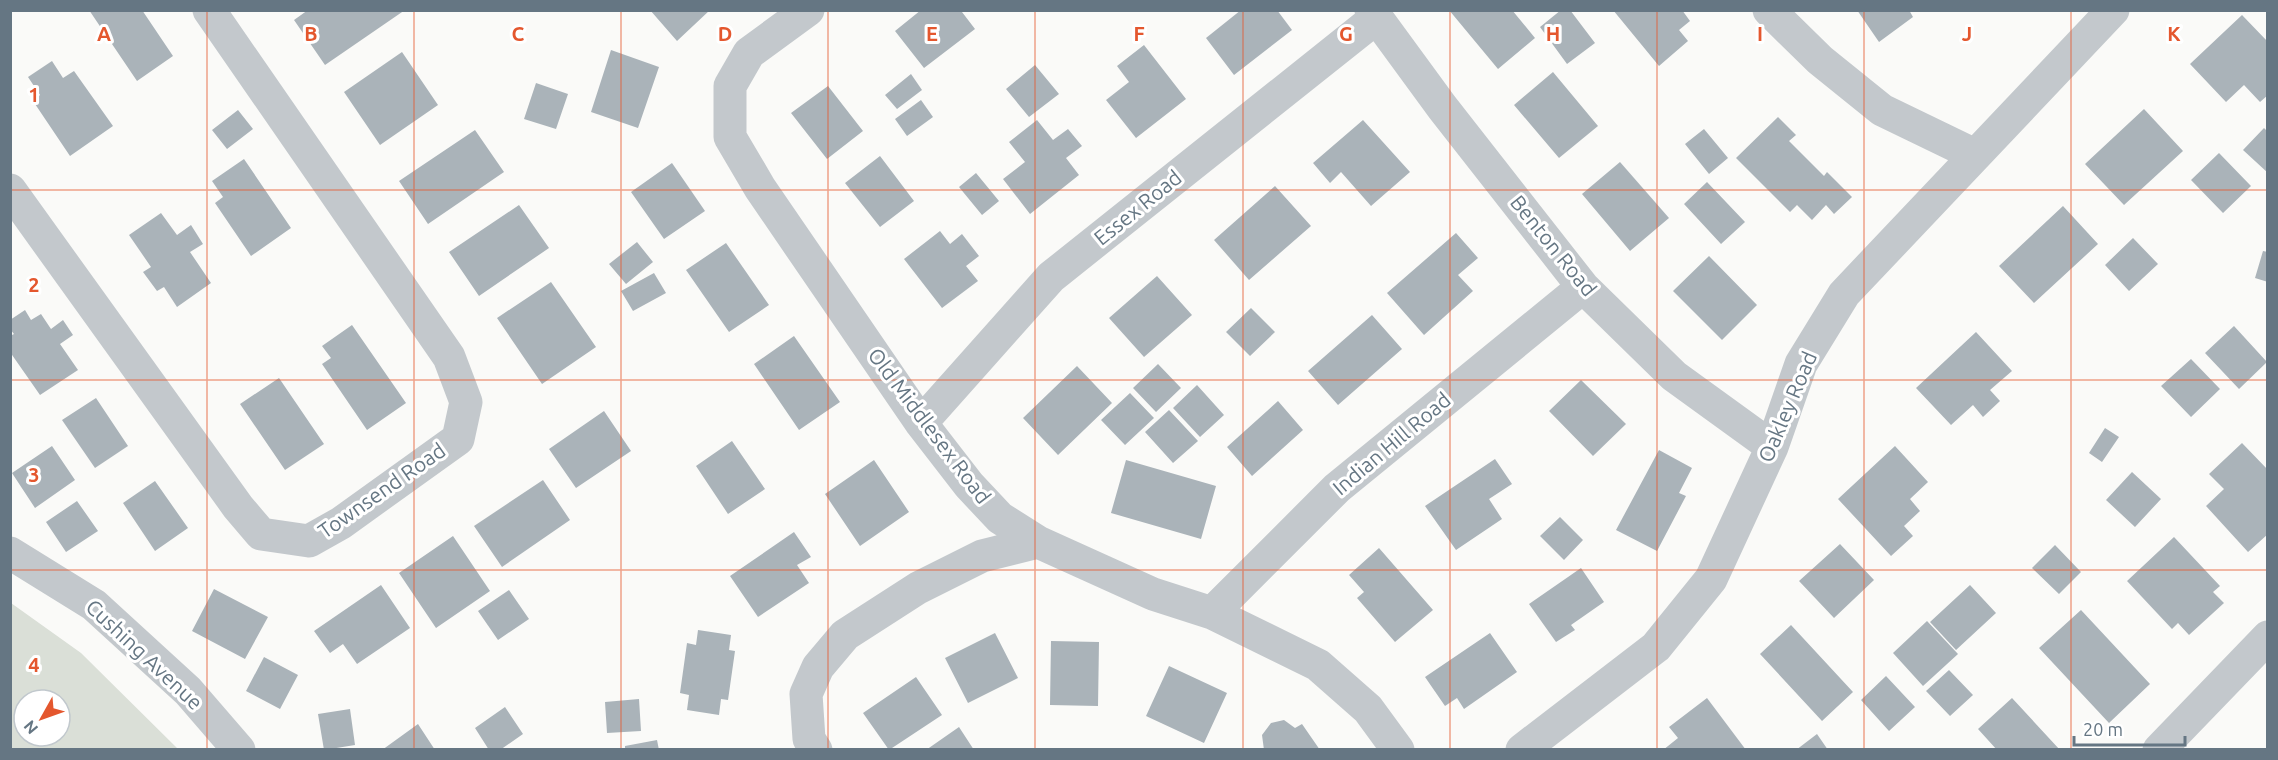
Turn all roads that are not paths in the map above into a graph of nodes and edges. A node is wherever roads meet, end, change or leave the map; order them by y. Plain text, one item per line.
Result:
1 (209, 10) edge
2 (808, 10) edge
3 (1769, 10) edge
4 (2113, 10) edge
5 (1374, 14) edge
6 (1975, 155) junction
7 (10, 190) edge
8 (1583, 287) junction
9 (921, 423) junction
10 (1772, 447) junction
11 (1038, 542) junction
12 (10, 553) edge
13 (1212, 613) junction
14 (2268, 637) edge
15 (239, 750) edge
16 (816, 750) edge
17 (1398, 750) edge
18 (1522, 750) edge
19 (2159, 750) edge

1 - 7 street, Townsend Road
2 - 9 street, Old Middlesex Road
3 - 6 street
4 - 6 street, Oakley Road
5 - 8 street, Benton Road
5 - 9 street, Essex Road
6 - 10 street, Oakley Road
8 - 10 street, Benton Road
8 - 13 street, Indian Hill Road
9 - 11 street, Old Middlesex Road
10 - 18 street, Oakley Road
11 - 13 street, Old Middlesex Road
11 - 16 street
12 - 15 street, Cushing Avenue
13 - 17 street, Old Middlesex Road
14 - 19 street

